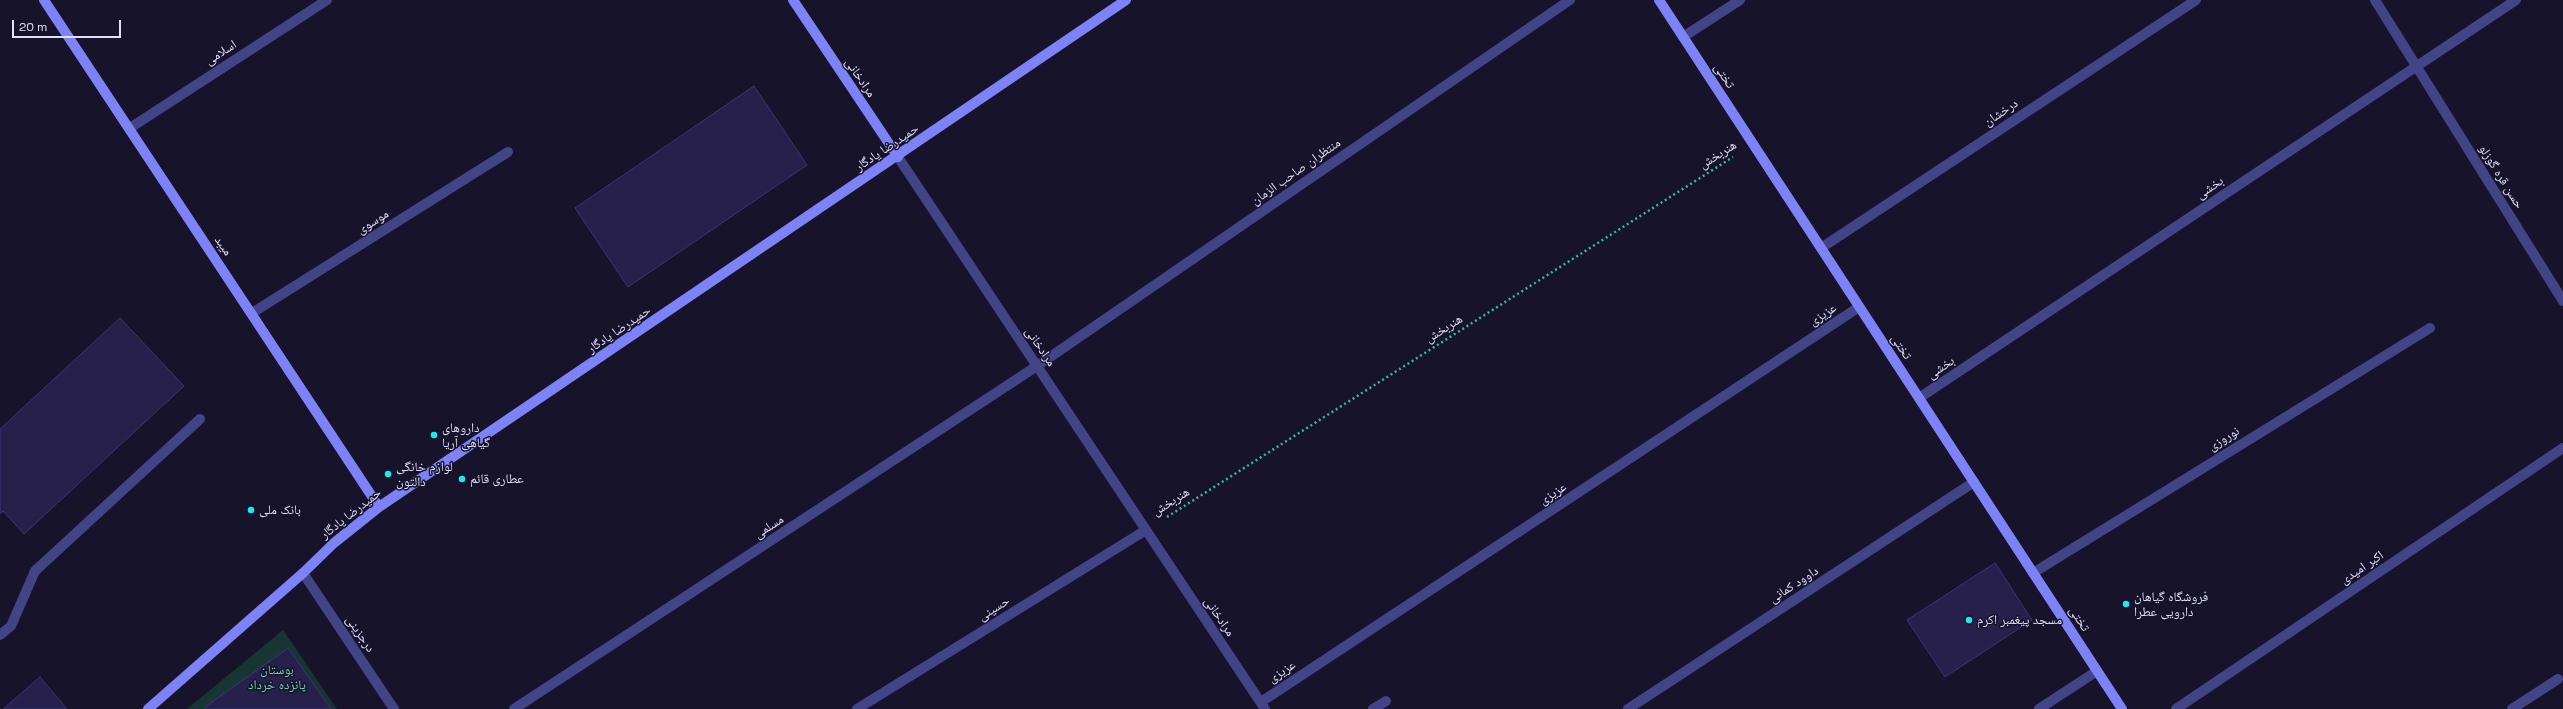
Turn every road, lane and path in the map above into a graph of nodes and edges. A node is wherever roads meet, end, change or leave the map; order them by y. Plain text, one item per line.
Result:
1 (44, 0) edge
2 (327, 0) edge
3 (793, 0) edge
4 (1126, 0) edge
5 (1570, 0) edge
6 (1659, 0) edge
7 (1740, 0) edge
8 (2196, 0) edge
9 (2375, 0) edge
10 (2516, 0) edge
11 (1683, 37) junction
12 (2416, 66) junction
13 (130, 128) junction
14 (1753, 145) junction
15 (508, 152) dead end
16 (898, 157) junction
17 (1821, 248) junction
18 (2563, 301) edge
19 (1860, 307) junction
20 (252, 313) junction
21 (2430, 328) dead end
22 (1037, 366) junction
23 (1919, 398) junction
24 (200, 419) dead end
25 (2563, 448) edge
26 (1974, 482) junction
27 (379, 507) junction
28 (1146, 530) junction
29 (303, 573) junction
30 (2033, 573) junction
31 (0, 635) edge
32 (2097, 671) junction
33 (2558, 679) dead end
34 (1386, 701) dead end
35 (1263, 706) edge
36 (148, 709) edge
37 (394, 709) edge
38 (514, 709) edge
39 (857, 709) edge
40 (1373, 709) edge
41 (1628, 709) edge
42 (2038, 709) edge
43 (2122, 709) edge
44 (2176, 709) edge
45 (2512, 709) edge

1 - 13 street, میبد
2 - 13 street, اسلامی
3 - 16 street, مرادخانی
4 - 16 street, حمیدرضا یادگار
5 - 22 street, منتظران صاحب الزمان
6 - 11 street, تختی
7 - 11 street
8 - 17 street, درخشان
9 - 12 street, حسن قره گوزلو
10 - 12 street, بخشی
11 - 14 street, تختی
12 - 18 street, حسن قره گوزلو
12 - 23 street, بخشی
13 - 20 street, میبد
14 - 17 street, تختی
14 - 28 path, هنربخش
15 - 20 street, موسوی
16 - 22 street, مرادخانی
16 - 27 street, حمیدرضا یادگار
17 - 19 street, تختی
19 - 23 street, تختی
19 - 35 street, عزیزی
20 - 27 street, میبد
21 - 30 street, نوروزی
22 - 28 street, مرادخانی
22 - 38 street, مسلمی
23 - 26 street, تختی
24 - 31 street
25 - 44 street, اکبر امیدی
26 - 30 street, تختی
26 - 41 street, داوود کمانی
27 - 29 street, حمیدرضا یادگار
28 - 35 street, مرادخانی
28 - 39 street, حسینی
29 - 36 street, حمیدرضا یادگار
29 - 37 street, درجزینی
30 - 32 street, تختی
32 - 42 street
32 - 43 street, تختی
33 - 45 street
34 - 40 street

